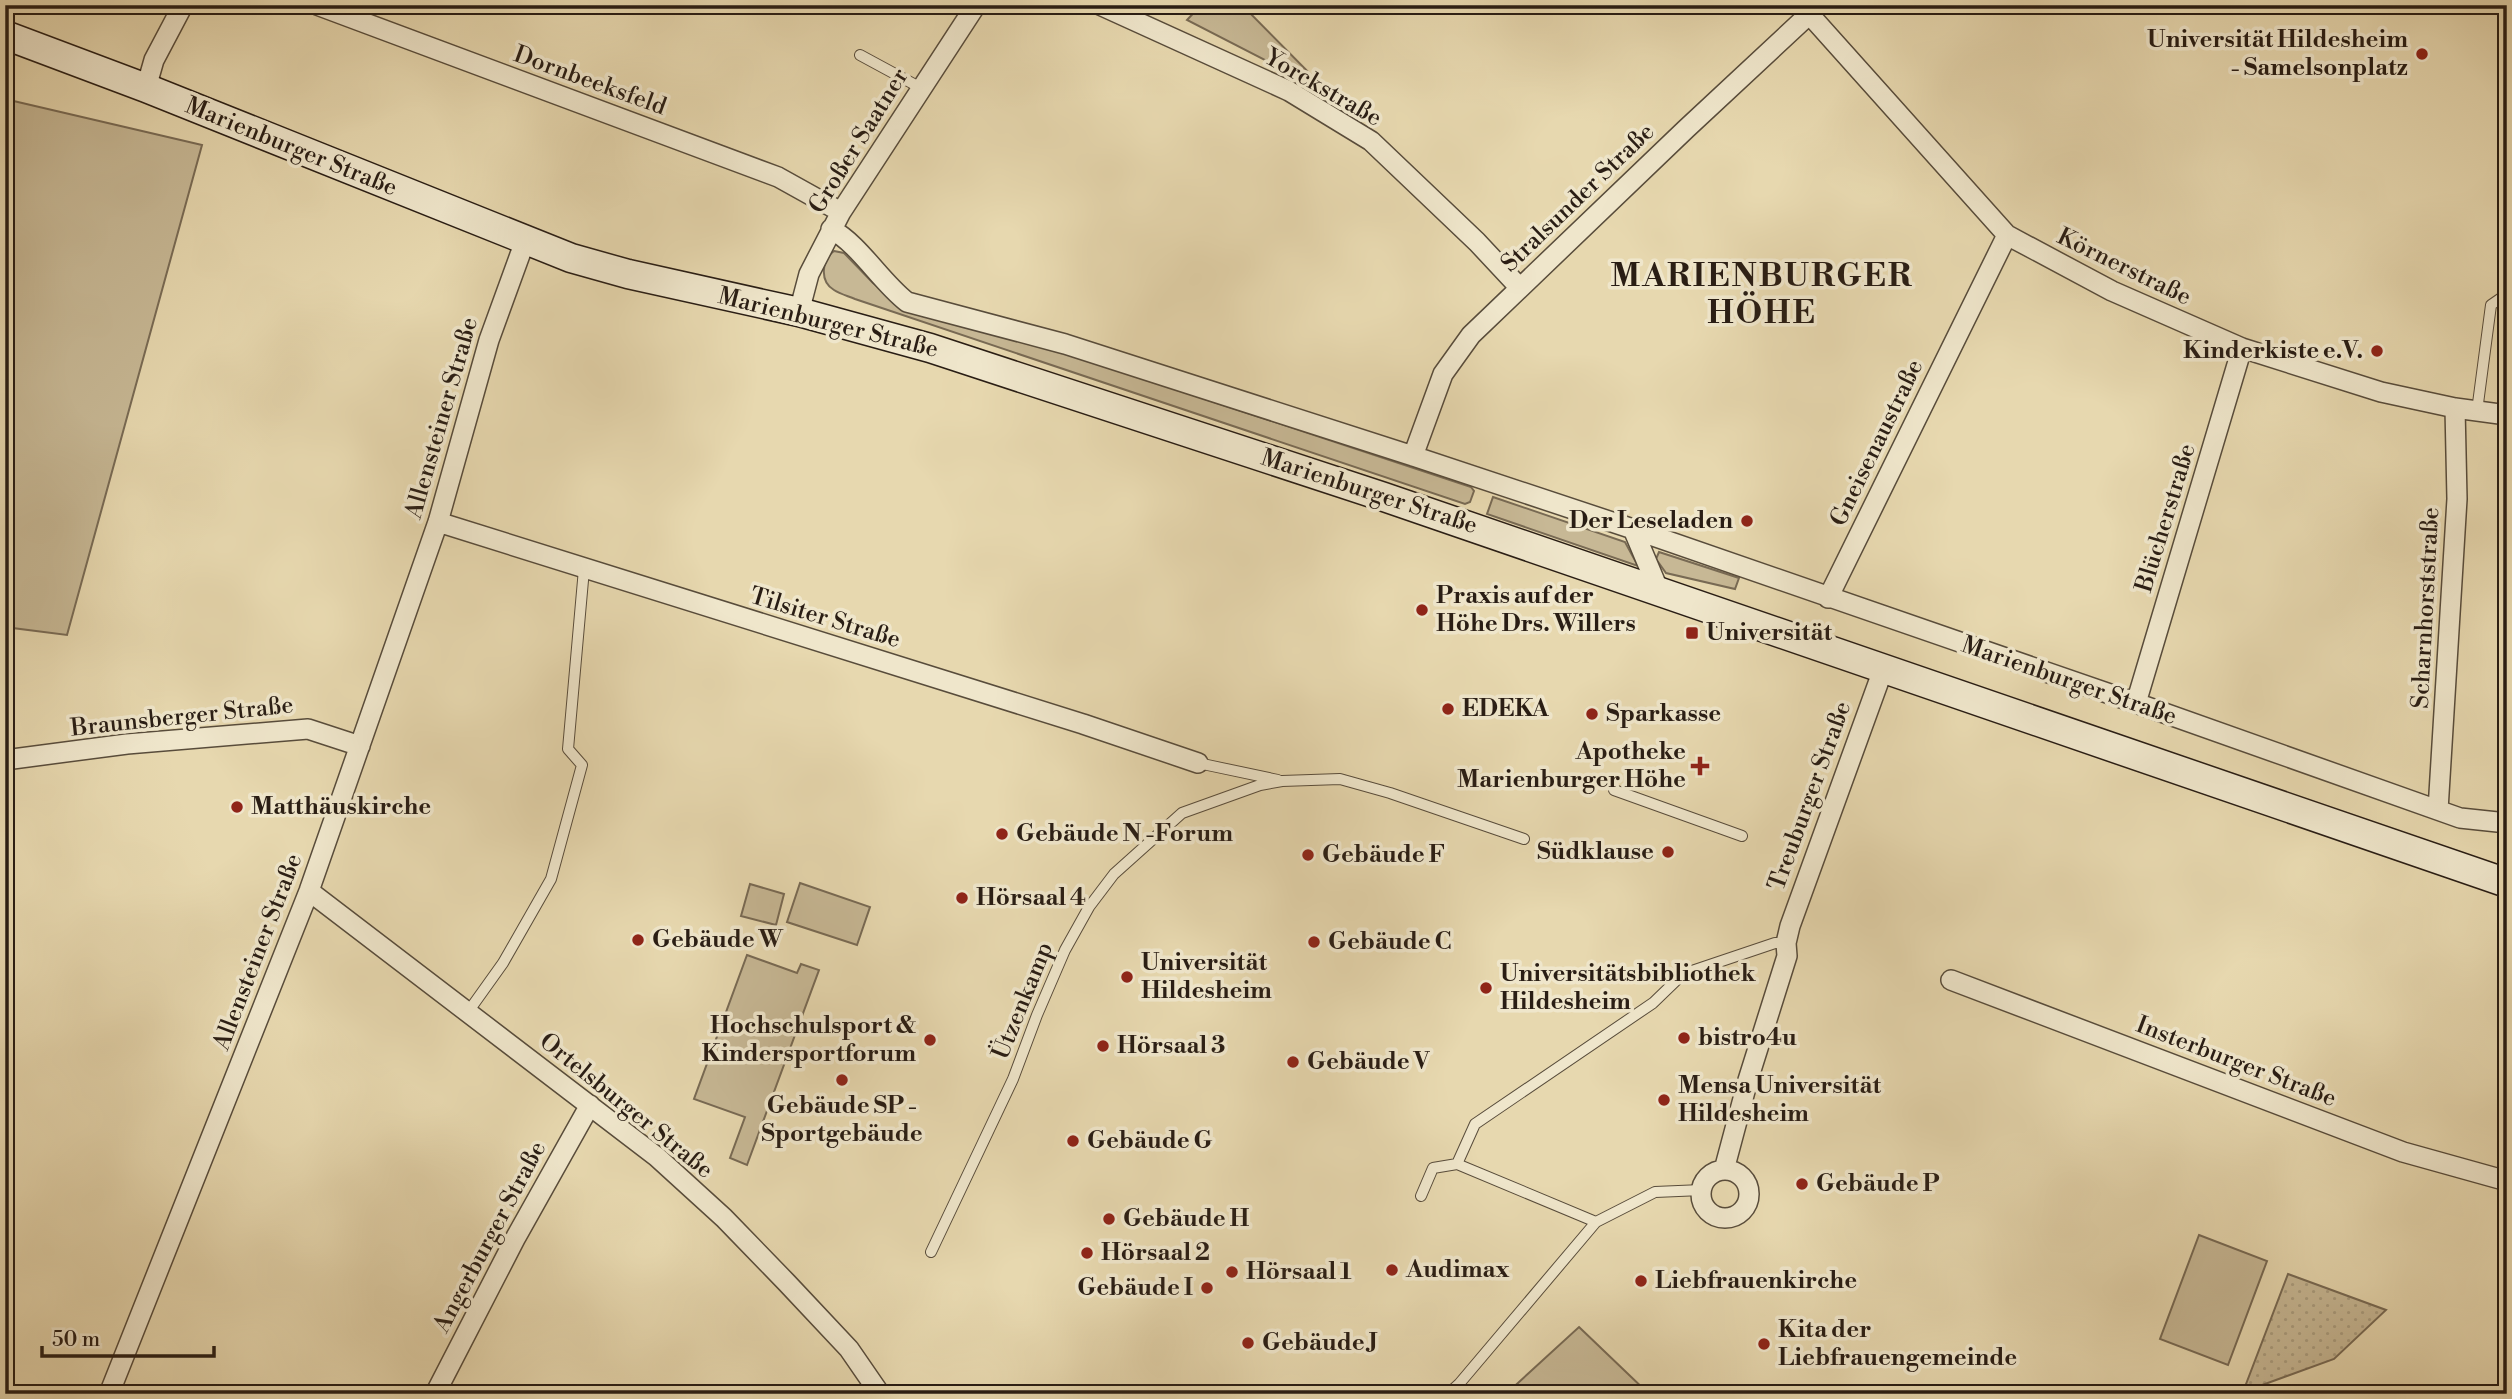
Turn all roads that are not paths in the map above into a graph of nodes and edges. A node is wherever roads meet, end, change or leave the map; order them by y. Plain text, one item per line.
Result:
1 (183, 5) edge
2 (317, 5) edge
3 (976, 5) edge
4 (1100, 5) edge
5 (1814, 10) edge
6 (9, 35) edge
7 (860, 55) dead end
8 (146, 88) junction
9 (921, 88) junction
10 (836, 221) junction
11 (2007, 235) junction
12 (525, 241) junction
13 (1520, 288) junction
14 (2507, 294) edge
15 (799, 312) junction
16 (2242, 348) junction
17 (2455, 408) junction
18 (2477, 411) junction
19 (2507, 415) edge
20 (1413, 456) junction
21 (438, 522) junction
22 (1633, 529) junction
23 (584, 569) junction
24 (1659, 591) junction
25 (1828, 598) junction
26 (1884, 667) junction
27 (2136, 703) junction
28 (360, 746) junction
29 (5, 760) edge
30 (1198, 763) joint
31 (1282, 781) junction
32 (1614, 790) dead end
33 (2438, 810) junction
34 (2507, 823) edge
35 (1742, 836) dead end
36 (1524, 839) dead end
37 (2507, 883) edge
38 (310, 891) junction
39 (1786, 943) junction
40 (1951, 980) dead end
41 (468, 1012) junction
42 (590, 1105) junction
43 (1457, 1164) junction
44 (1724, 1170) junction
45 (2507, 1181) edge
46 (1702, 1190) junction
47 (1421, 1196) dead end
48 (1596, 1222) junction
49 (931, 1252) dead end
50 (109, 1394) edge
51 (435, 1394) edge
52 (880, 1394) edge
53 (1448, 1394) edge

1 - 8 street
2 - 10 street, Dornbeeksfeld
3 - 9 street, Großer Saatner
4 - 13 street, Yorckstraße
5 - 11 street, Körnerstraße
5 - 13 street, Stralsunder Straße
6 - 8 main road, Marienburger Straße
7 - 9 lane
8 - 12 main road, Marienburger Straße
9 - 10 street, Großer Saatner
10 - 15 street, Großer Saatner
10 - 20 street, Marienburger Straße
11 - 16 street, Körnerstraße
11 - 25 street, Gneisenaustraße
12 - 15 main road, Marienburger Straße
12 - 21 street, Allensteiner Straße
13 - 20 street, Stralsunder Straße
14 - 18 lane
15 - 24 main road, Marienburger Straße
16 - 17 street, Körnerstraße
16 - 27 street, Blücherstraße
17 - 18 street, Körnerstraße
17 - 33 street, Scharnhorststraße
18 - 19 street, Körnerstraße
20 - 22 street, Marienburger Straße
21 - 23 street, Tilsiter Straße
21 - 28 street, Allensteiner Straße
22 - 24 street
22 - 25 street, Marienburger Straße
23 - 30 street, Tilsiter Straße
23 - 41 lane
24 - 26 main road, Marienburger Straße
25 - 27 street, Marienburger Straße
26 - 37 main road, Marienburger Straße
26 - 39 street, Treuburger Straße
27 - 33 street, Marienburger Straße
28 - 29 street, Braunsberger Straße
28 - 38 street, Allensteiner Straße
30 - 31 lane
31 - 36 lane
31 - 49 lane, Ützenkamp
32 - 35 lane
33 - 34 street, Marienburger Straße
38 - 41 street, Ortelsburger Straße
38 - 50 street, Allensteiner Straße
39 - 43 lane
39 - 44 street, Treuburger Straße
40 - 45 street, Insterburger Straße
41 - 42 street, Ortelsburger Straße
42 - 51 street, Angerburger Straße
42 - 52 street, Ortelsburger Straße
43 - 47 lane
43 - 48 lane
44 - 46 street
44 - 46 street
46 - 48 lane
48 - 53 lane

